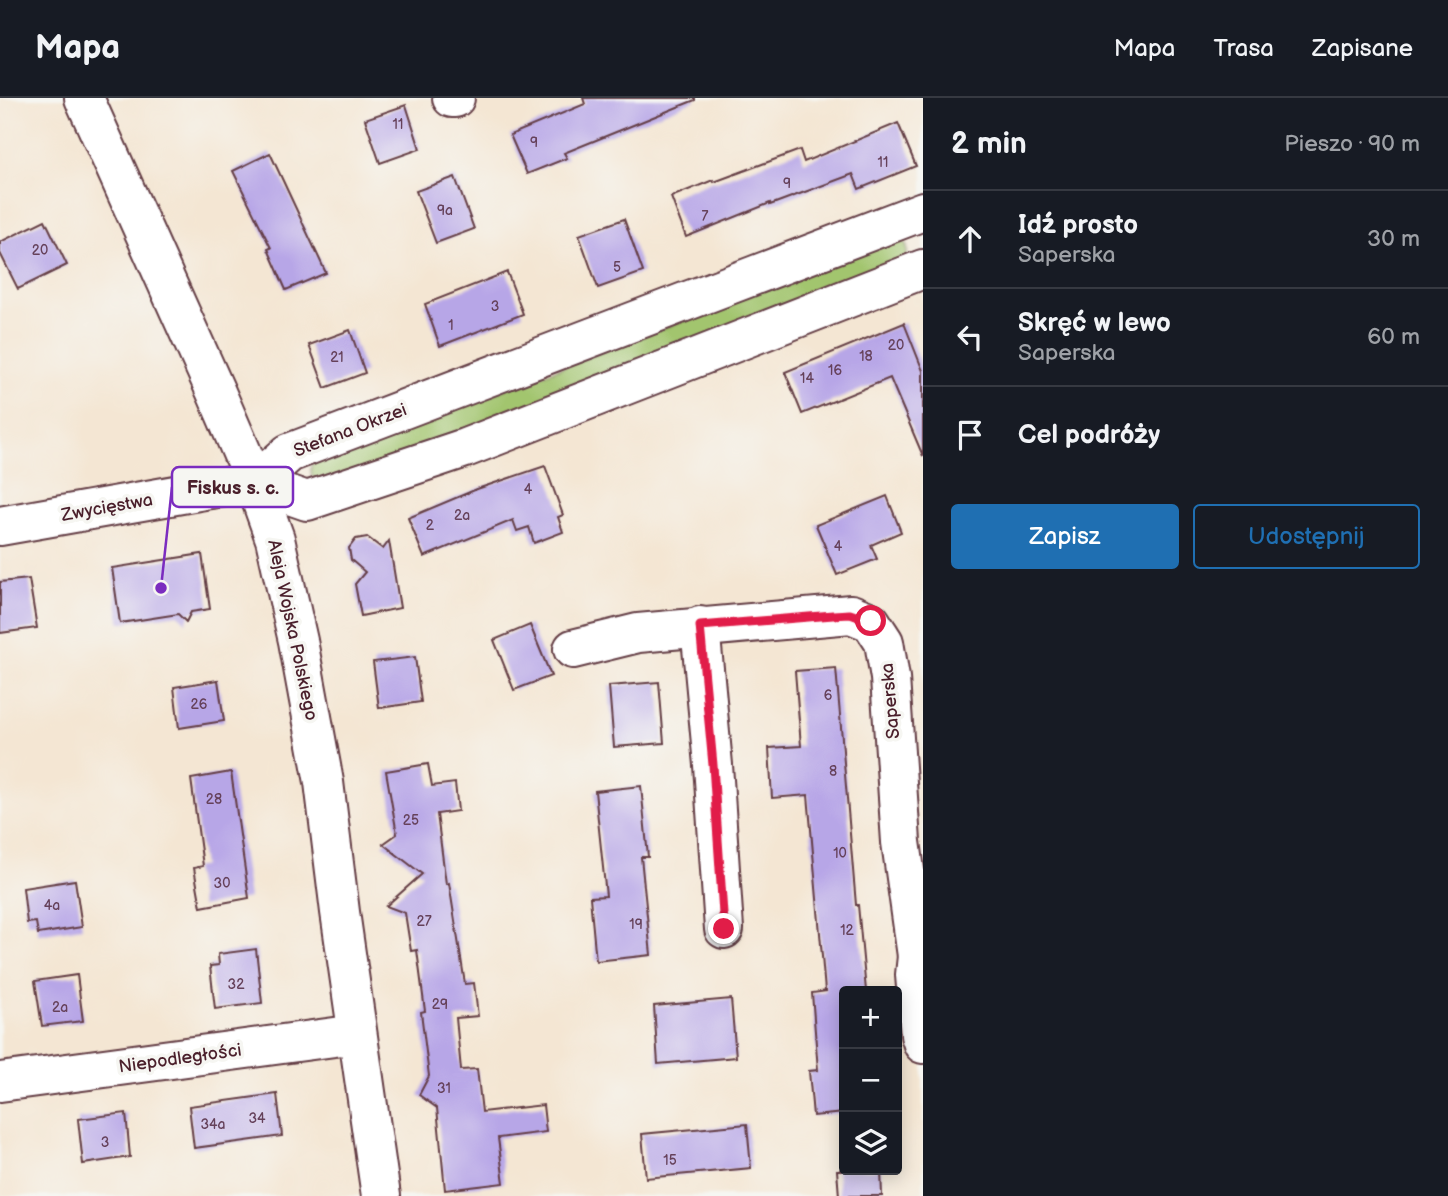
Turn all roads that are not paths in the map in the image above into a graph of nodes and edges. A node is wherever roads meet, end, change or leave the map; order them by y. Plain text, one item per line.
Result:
1 (84, 98) edge
2 (920, 220) edge
3 (923, 269) edge
4 (255, 483) junction
5 (0, 526) edge
6 (700, 626) junction
7 (573, 649) dead end
8 (724, 929) dead end
9 (920, 956) edge
10 (357, 1034) junction
11 (923, 1044) edge
12 (1, 1074) edge
13 (381, 1196) edge

1 - 4 street, Aleja Wojska Polskiego
2 - 4 street, Stefana Okrzei
3 - 4 street
4 - 5 street, Zwycięstwa
4 - 10 street, Aleja Wojska Polskiego
6 - 7 street, Saperska
6 - 8 street
6 - 9 street, Saperska
9 - 11 street, Saperska
10 - 12 street, Niepodległości
10 - 13 street, Aleja Wojska Polskiego

